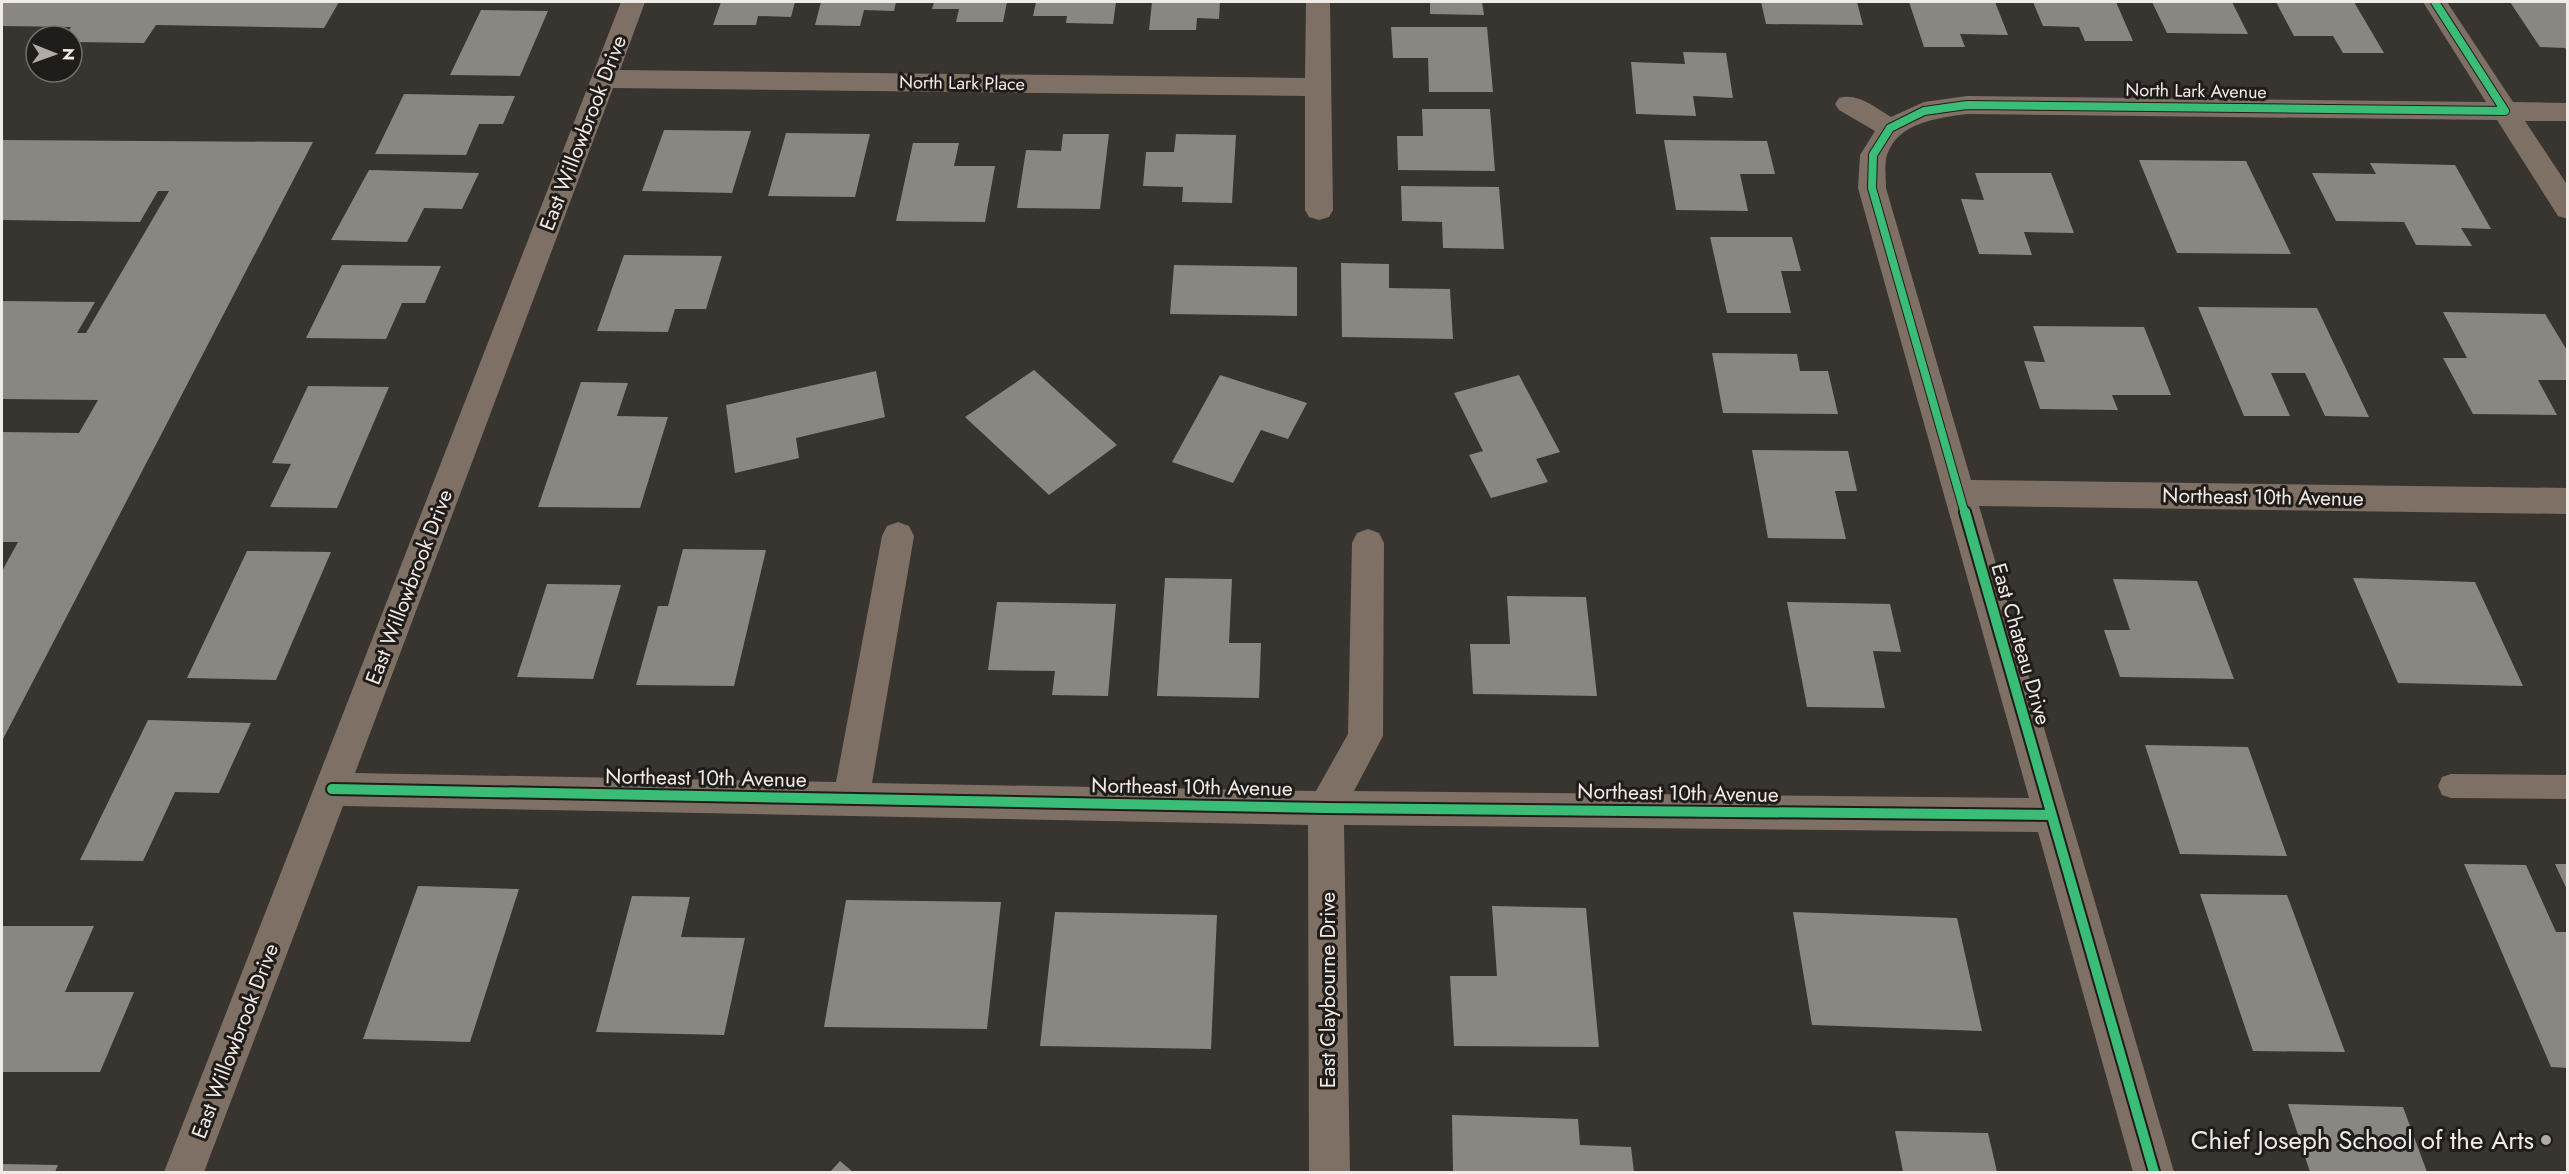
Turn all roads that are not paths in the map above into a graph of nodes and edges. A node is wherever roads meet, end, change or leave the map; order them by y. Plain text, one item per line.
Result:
1 (633, 2) edge
2 (1318, 2) edge
3 (2435, 2) edge
4 (604, 79) junction
5 (1319, 87) junction
6 (1848, 104) dead end
7 (2505, 111) junction
8 (2568, 112) edge
9 (1890, 128) junction
10 (2568, 209) edge
11 (1319, 210) dead end
12 (1959, 493) junction
13 (2568, 501) edge
14 (898, 536) dead end
15 (1368, 543) dead end
16 (2451, 786) dead end
17 (2568, 787) edge
18 (332, 789) junction
19 (851, 799) junction
20 (1326, 808) junction
21 (2051, 815) junction
22 (184, 1173) edge
23 (1329, 1173) edge
24 (2154, 1173) edge

1 - 4 street, East Willowbrook Drive
2 - 5 street
3 - 7 street
4 - 5 street, North Lark Place
4 - 18 street, East Willowbrook Drive
5 - 11 street
6 - 9 street
7 - 8 street, North Lark Avenue
7 - 9 street, North Lark Avenue
7 - 10 street
9 - 12 street, East Chateau Drive
12 - 13 street, Northeast 10th Avenue
12 - 21 street, East Chateau Drive
14 - 19 street
15 - 20 street
16 - 17 lane
18 - 19 street, Northeast 10th Avenue
18 - 22 street, East Willowbrook Drive
19 - 20 street, Northeast 10th Avenue
20 - 21 street, Northeast 10th Avenue
20 - 23 street, East Claybourne Drive
21 - 24 street, East Chateau Drive

